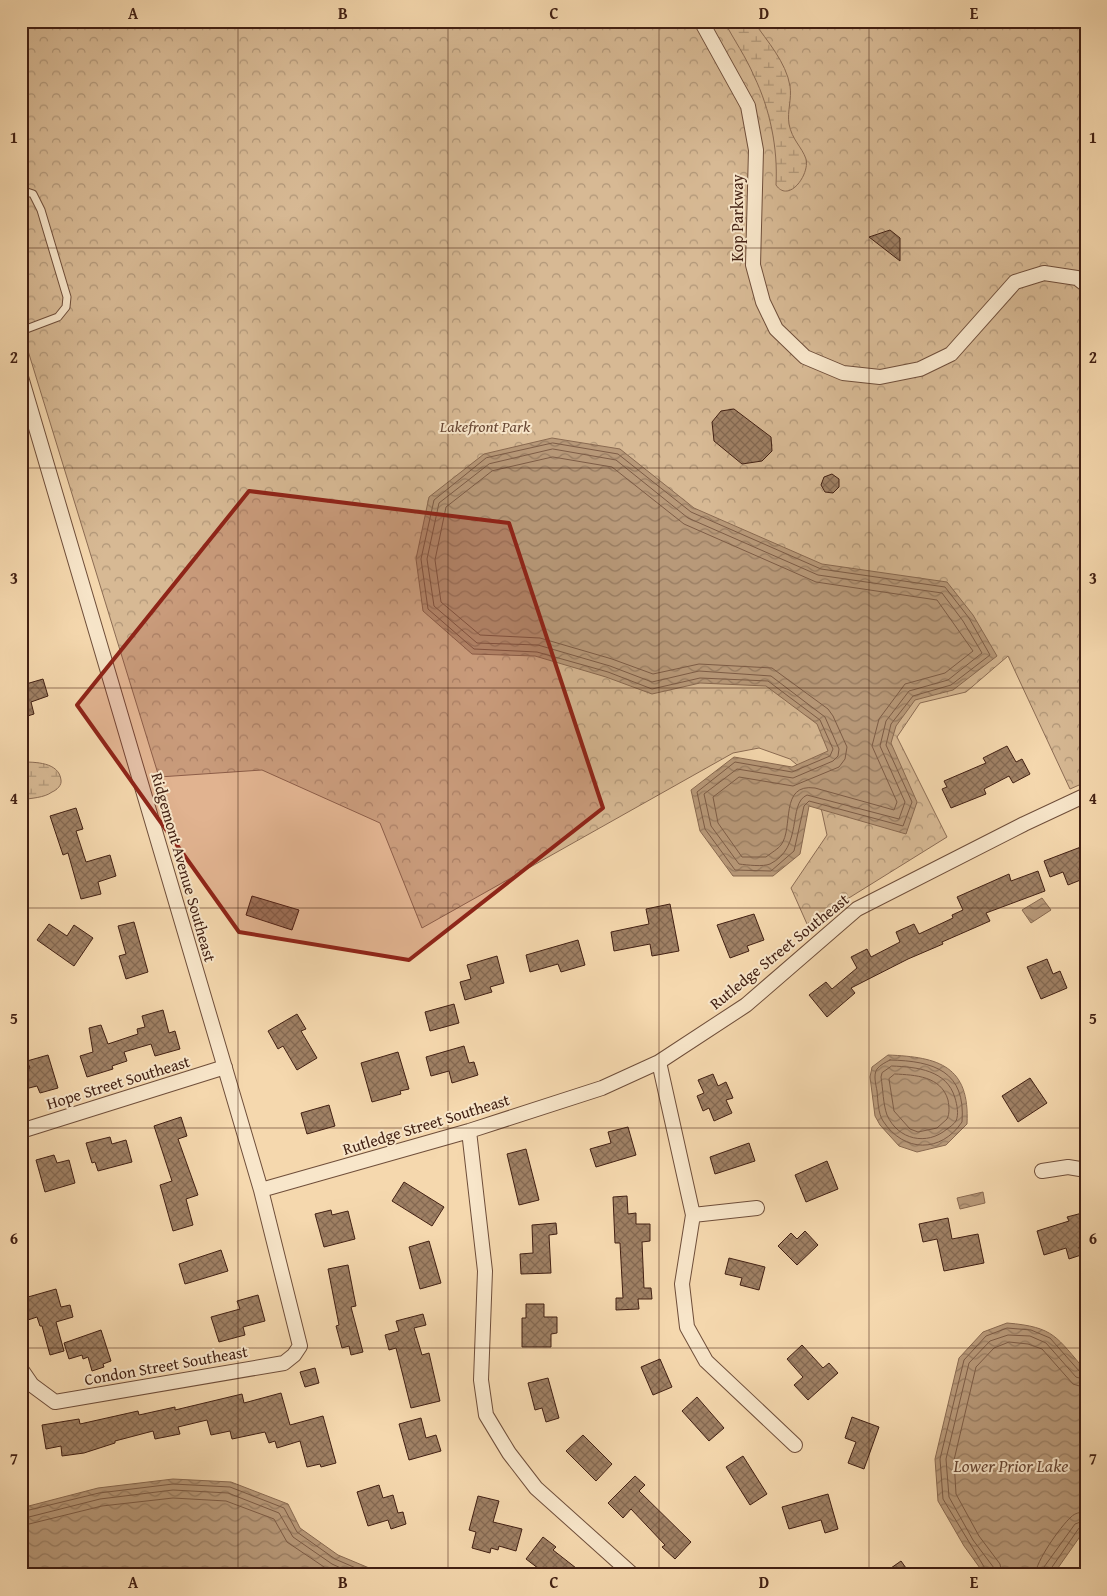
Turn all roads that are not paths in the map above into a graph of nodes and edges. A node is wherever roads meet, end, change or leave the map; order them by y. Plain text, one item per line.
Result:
1 (701, 21) edge
2 (21, 190) edge
3 (1086, 285) edge
4 (21, 331) edge
5 (21, 377) edge
6 (1086, 795) edge
7 (659, 1062) junction
8 (225, 1067) junction
9 (21, 1131) edge
10 (468, 1131) junction
11 (1086, 1170) edge
12 (1042, 1171) dead end
13 (261, 1190) junction
14 (758, 1208) dead end
15 (693, 1215) junction
16 (284, 1363) joint
17 (21, 1370) edge
18 (795, 1445) dead end
19 (633, 1575) edge

1 - 3 street, Kop Parkway
2 - 4 lane
5 - 8 street, Ridgemont Avenue Southeast
6 - 7 street, Rutledge Street Southeast
7 - 10 street, Rutledge Street Southeast
7 - 15 street
8 - 9 street, Hope Street Southeast
8 - 13 street, Ridgemont Avenue Southeast
10 - 13 street, Rutledge Street Southeast
10 - 19 street
11 - 12 street
13 - 16 street, Ridgemont Avenue Southeast
14 - 15 street
15 - 18 street
16 - 17 street, Condon Street Southeast

